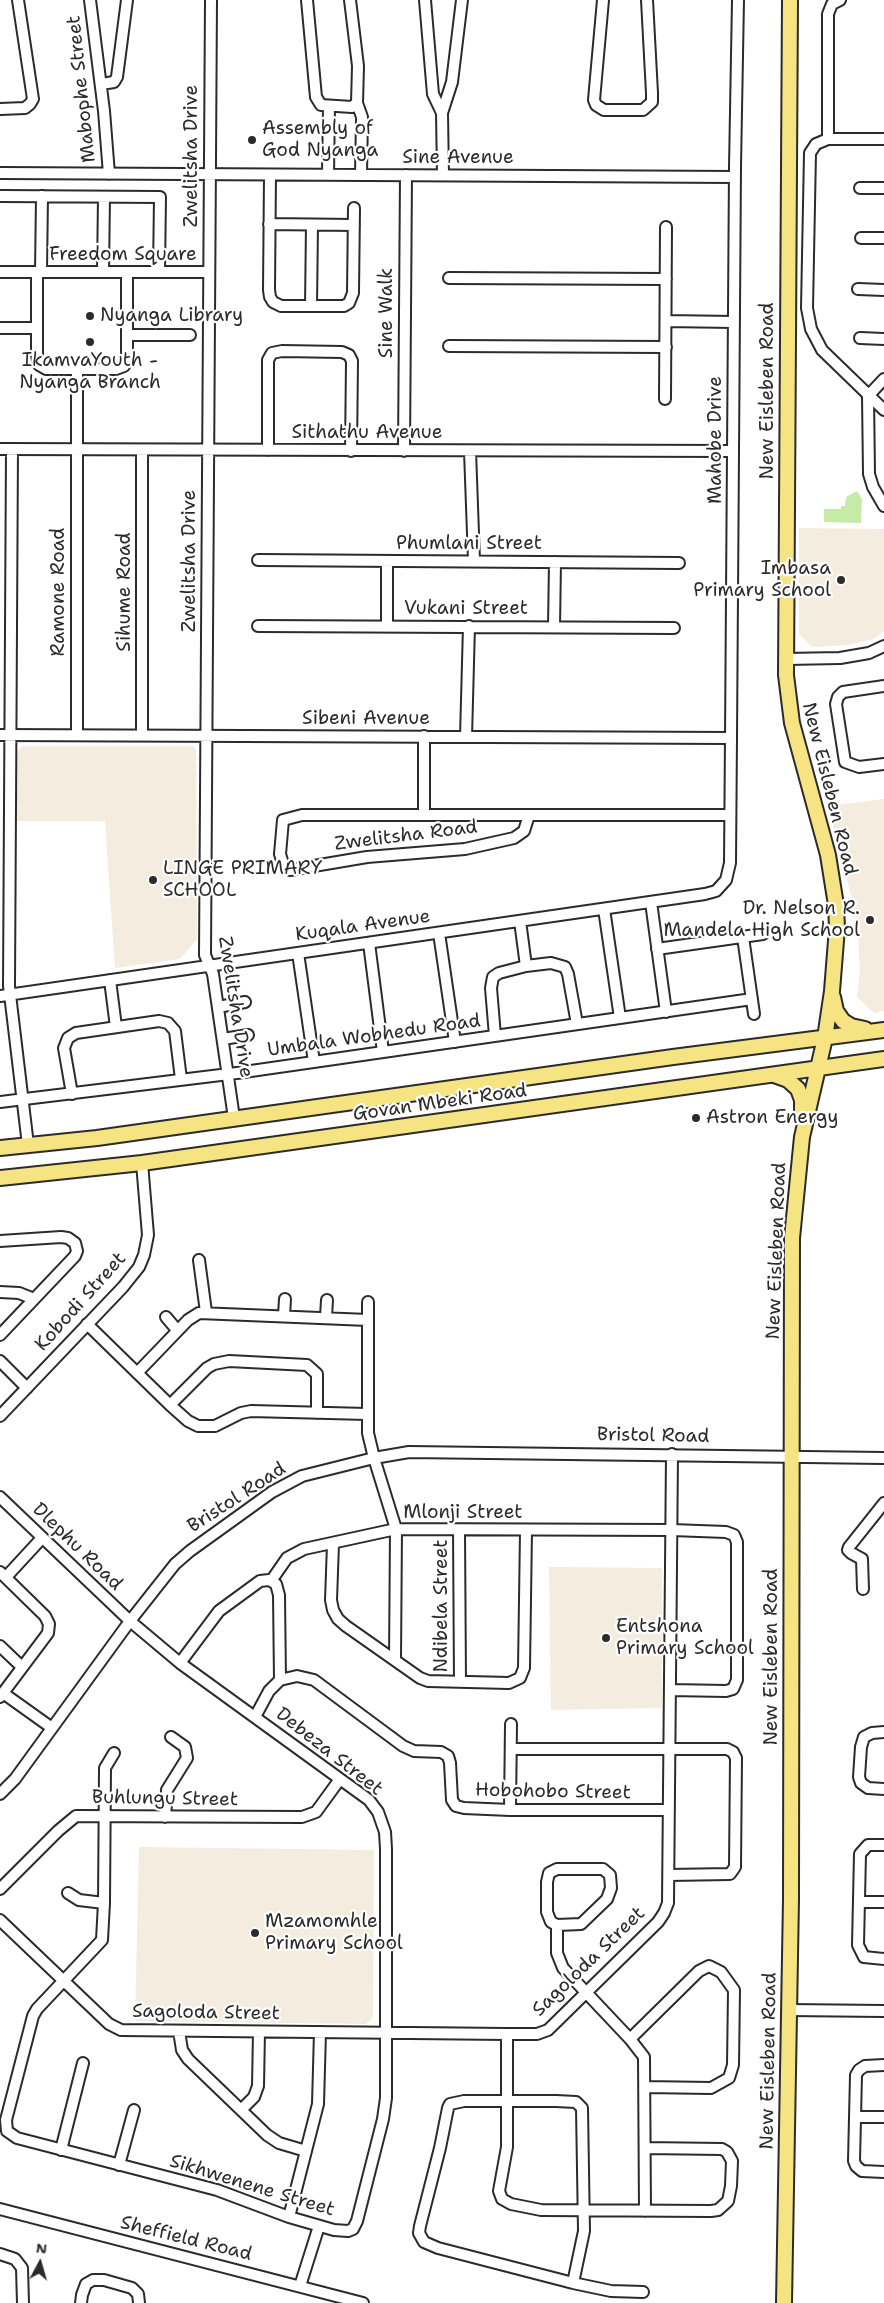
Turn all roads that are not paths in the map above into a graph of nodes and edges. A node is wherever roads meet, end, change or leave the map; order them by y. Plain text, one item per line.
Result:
1 (18, 0) edge
2 (90, 0) edge
3 (127, 0) edge
4 (210, 0) edge
5 (308, 0) edge
6 (350, 0) edge
7 (425, 0) edge
8 (462, 0) edge
9 (603, 0) edge
10 (647, 0) edge
11 (738, 0) edge
12 (790, 0) edge
13 (840, 0) edge
14 (101, 84) junction
15 (357, 103) junction
16 (329, 106) junction
17 (0, 109) edge
18 (442, 113) junction
19 (884, 138) edge
20 (828, 139) junction
21 (0, 173) edge
22 (109, 174) junction
23 (209, 174) junction
24 (270, 175) junction
25 (328, 175) junction
26 (361, 175) junction
27 (406, 175) junction
28 (442, 176) junction
29 (735, 177) junction
30 (860, 188) dead end
31 (884, 188) edge
32 (0, 196) edge
33 (42, 196) junction
34 (104, 197) junction
35 (354, 208) dead end
36 (269, 224) junction
37 (312, 224) junction
38 (354, 225) junction
39 (666, 227) dead end
40 (861, 238) dead end
41 (884, 238) edge
42 (0, 272) edge
43 (39, 272) junction
44 (103, 272) junction
45 (127, 272) junction
46 (159, 272) junction
47 (209, 272) junction
48 (449, 278) dead end
49 (666, 279) junction
50 (858, 290) dead end
51 (884, 290) edge
52 (311, 306) junction
53 (666, 321) junction
54 (734, 322) junction
55 (0, 328) edge
56 (37, 328) junction
57 (190, 334) dead end
58 (127, 335) junction
59 (860, 338) dead end
60 (884, 339) edge
61 (448, 346) dead end
62 (666, 347) junction
63 (77, 369) junction
64 (884, 379) edge
65 (868, 396) junction
66 (665, 399) dead end
67 (884, 410) edge
68 (0, 449) edge
69 (12, 449) junction
70 (77, 449) junction
71 (142, 450) junction
72 (207, 450) junction
73 (268, 450) junction
74 (351, 451) junction
75 (404, 451) junction
76 (470, 451) junction
77 (733, 451) junction
78 (884, 506) edge
79 (258, 560) dead end
80 (387, 561) junction
81 (474, 561) junction
82 (555, 562) junction
83 (679, 563) dead end
84 (258, 626) dead end
85 (387, 626) junction
86 (468, 626) junction
87 (554, 627) junction
88 (674, 628) dead end
89 (884, 646) edge
90 (786, 659) junction
91 (884, 686) edge
92 (5, 735) edge
93 (77, 735) junction
94 (142, 735) junction
95 (207, 735) junction
96 (424, 736) junction
97 (466, 737) junction
98 (731, 738) junction
99 (884, 764) edge
100 (424, 815) junction
101 (529, 815) junction
102 (730, 815) junction
103 (726, 880) joint
104 (651, 902) junction
105 (604, 909) junction
106 (520, 921) junction
107 (439, 933) junction
108 (763, 934) dead end
109 (743, 936) junction
110 (369, 943) junction
111 (657, 949) junction
112 (298, 953) junction
113 (210, 966) junction
114 (526, 966) junction
115 (110, 980) junction
116 (832, 991) junction
117 (5, 995) edge
118 (752, 1000) junction
119 (245, 1002) dead end
120 (218, 1007) junction
121 (666, 1012) junction
122 (754, 1014) dead end
123 (620, 1018) junction
124 (577, 1024) junction
125 (116, 1027) junction
126 (881, 1030) edge
127 (248, 1035) dead end
128 (495, 1036) junction
129 (825, 1038) junction
130 (223, 1039) junction
131 (455, 1042) junction
132 (383, 1052) junction
133 (884, 1059) edge
134 (314, 1062) junction
135 (818, 1068) junction
136 (228, 1074) junction
137 (774, 1075) junction
138 (181, 1080) junction
139 (72, 1094) junction
140 (23, 1101) junction
141 (0, 1102) edge
142 (234, 1118) junction
143 (802, 1137) junction
144 (28, 1145) junction
145 (0, 1148) edge
146 (142, 1163) junction
147 (0, 1178) edge
148 (0, 1241) edge
149 (199, 1260) dead end
150 (0, 1292) edge
151 (34, 1299) junction
152 (285, 1299) dead end
153 (327, 1300) dead end
154 (368, 1302) dead end
155 (206, 1312) junction
156 (284, 1316) junction
157 (166, 1317) dead end
158 (326, 1317) junction
159 (368, 1320) junction
160 (87, 1324) junction
161 (177, 1330) junction
162 (0, 1335) edge
163 (0, 1361) edge
164 (136, 1372) junction
165 (27, 1388) junction
166 (170, 1405) junction
167 (317, 1413) junction
168 (367, 1414) junction
169 (0, 1416) edge
170 (672, 1454) junction
171 (790, 1456) junction
172 (374, 1458) junction
173 (884, 1458) edge
174 (0, 1497) edge
175 (884, 1503) edge
176 (396, 1529) junction
177 (459, 1530) junction
178 (526, 1530) junction
179 (672, 1530) junction
180 (42, 1538) junction
181 (334, 1544) junction
182 (3, 1574) edge
183 (271, 1581) junction
184 (862, 1589) dead end
185 (130, 1621) junction
186 (0, 1646) edge
187 (395, 1660) junction
188 (180, 1662) junction
189 (22, 1667) junction
190 (280, 1680) junction
191 (460, 1682) junction
192 (670, 1690) junction
193 (2, 1695) edge
194 (255, 1717) junction
195 (511, 1724) dead end
196 (52, 1728) junction
197 (884, 1732) edge
198 (171, 1737) dead end
199 (512, 1749) junction
200 (670, 1749) junction
201 (114, 1753) dead end
202 (340, 1779) junction
203 (884, 1789) edge
204 (0, 1794) edge
205 (510, 1810) junction
206 (669, 1810) junction
207 (105, 1816) junction
208 (165, 1817) junction
209 (884, 1844) edge
210 (669, 1876) junction
211 (0, 1889) edge
212 (68, 1893) dead end
213 (860, 1902) junction
214 (884, 1902) edge
215 (104, 1903) junction
216 (0, 1920) edge
217 (557, 1925) junction
218 (884, 1959) edge
219 (64, 1982) junction
220 (587, 1994) junction
221 (788, 2010) junction
222 (884, 2011) edge
223 (179, 2031) junction
224 (259, 2032) junction
225 (320, 2032) junction
226 (386, 2032) junction
227 (506, 2034) junction
228 (630, 2039) junction
229 (83, 2064) dead end
230 (884, 2066) edge
231 (645, 2087) junction
232 (507, 2101) junction
233 (134, 2110) dead end
234 (242, 2110) junction
235 (855, 2117) junction
236 (884, 2117) edge
237 (645, 2148) junction
238 (61, 2150) junction
239 (306, 2151) junction
240 (120, 2165) junction
241 (884, 2172) edge
242 (0, 2209) edge
243 (584, 2211) junction
244 (645, 2211) junction
245 (289, 2217) junction
246 (319, 2226) junction
247 (0, 2254) edge
248 (572, 2283) junction
249 (300, 2286) junction
250 (643, 2292) dead end
251 (23, 2303) edge
252 (82, 2303) edge
253 (139, 2303) edge
254 (363, 2303) edge
255 (784, 2303) edge

1 - 17 street
2 - 14 street, Mabophe Street
3 - 14 street
4 - 23 street, Zwelitsha Drive
5 - 16 street
6 - 15 street
7 - 18 street
8 - 18 street
9 - 10 street
11 - 29 street, Mahobe Drive
12 - 90 main road, New Eisleben Road
13 - 20 street
14 - 22 street, Mabophe Street
15 - 16 street
15 - 26 street
16 - 25 street
18 - 28 street
19 - 20 street
20 - 65 street
21 - 22 street, Sine Avenue
22 - 23 street, Sine Avenue
23 - 24 street, Sine Avenue
23 - 47 street, Zwelitsha Drive
24 - 25 street, Sine Avenue
24 - 36 street
25 - 26 street, Sine Avenue
26 - 27 street, Sine Avenue
27 - 28 street, Sine Avenue
27 - 75 street, Sine Walk
28 - 29 street, Sine Avenue
29 - 54 street, Mahobe Drive
30 - 31 street
32 - 33 street
33 - 34 street
33 - 43 street
34 - 44 street
34 - 46 street
35 - 38 street
36 - 37 street
36 - 52 street
37 - 38 street
37 - 52 street
38 - 52 street
39 - 49 street
40 - 41 street
42 - 43 street, Freedom Square
43 - 44 street, Freedom Square
43 - 56 street
44 - 45 street, Freedom Square
45 - 46 street, Freedom Square
45 - 58 street
46 - 47 street, Freedom Square
47 - 72 street, Zwelitsha Drive
48 - 49 street
49 - 53 street
50 - 51 street
53 - 54 street
53 - 62 street
54 - 77 street, Mahobe Drive
55 - 56 street
56 - 63 street
57 - 58 street
58 - 63 street
59 - 60 street
61 - 62 street
62 - 66 street
63 - 70 street, Ramone Road
64 - 65 street
65 - 67 street
65 - 78 street
68 - 69 street, Sithathu Avenue
69 - 70 street, Sithathu Avenue
69 - 92 street
70 - 71 street, Sithathu Avenue
70 - 93 street, Ramone Road
71 - 72 street, Sithathu Avenue
71 - 94 street, Sihume Road
72 - 73 street, Sithathu Avenue
72 - 95 street, Zwelitsha Drive
73 - 74 street, Sithathu Avenue
73 - 74 street
74 - 75 street, Sithathu Avenue
75 - 76 street, Sithathu Avenue
76 - 77 street, Sithathu Avenue
76 - 81 street
77 - 98 street, Mahobe Drive
79 - 80 street, Phumlani Street
80 - 81 street, Phumlani Street
80 - 85 street
81 - 82 street, Phumlani Street
82 - 83 street, Phumlani Street
82 - 87 street
84 - 85 street, Vukani Street
85 - 86 street, Vukani Street
86 - 87 street, Vukani Street
86 - 97 street
87 - 88 street, Vukani Street
89 - 90 street
90 - 116 main road, New Eisleben Road
91 - 99 street
92 - 93 street, Sibeni Avenue
92 - 117 street
93 - 94 street, Sibeni Avenue
94 - 95 street, Sibeni Avenue
95 - 96 street, Sibeni Avenue
95 - 113 street, Zwelitsha Drive
96 - 97 street, Sibeni Avenue
96 - 100 street, Zwelitsha Road
97 - 98 street, Sibeni Avenue
98 - 102 street, Mahobe Drive
100 - 101 street, Zwelitsha Road
100 - 101 street, Zwelitsha Road
101 - 102 street, Zwelitsha Road
102 - 103 street, Mahobe Drive
103 - 104 street, Kuqala Avenue
104 - 105 street, Kuqala Avenue
104 - 111 street
105 - 106 street, Kuqala Avenue
105 - 123 street
106 - 107 street, Kuqala Avenue
106 - 114 street
107 - 110 street, Kuqala Avenue
107 - 131 street
108 - 109 street
109 - 111 street
109 - 118 street
110 - 112 street, Kuqala Avenue
110 - 132 street
111 - 121 street
112 - 113 street, Kuqala Avenue
112 - 134 street
113 - 115 street, Kuqala Avenue
113 - 120 street, Zwelitsha Drive
114 - 124 street
114 - 128 street
115 - 117 street, Kuqala Avenue
115 - 125 street
116 - 126 main road
116 - 129 main road, New Eisleben Road
117 - 140 street
118 - 121 street, Umbala Wobhedu Road
118 - 122 street
119 - 120 street
120 - 130 street, Zwelitsha Drive
121 - 123 street, Umbala Wobhedu Road
123 - 124 street, Umbala Wobhedu Road
124 - 128 street, Umbala Wobhedu Road
125 - 138 street
125 - 139 street
126 - 129 main road, Govan Mbeki Road
127 - 130 street
128 - 131 street, Umbala Wobhedu Road
129 - 135 main road, New Eisleben Road
129 - 142 main road, Govan Mbeki Road
130 - 136 street, Zwelitsha Drive
131 - 132 street, Umbala Wobhedu Road
132 - 134 street, Umbala Wobhedu Road
133 - 135 main road, Govan Mbeki Road
134 - 136 street, Umbala Wobhedu Road
135 - 137 main road, Govan Mbeki Road
135 - 143 main road, New Eisleben Road
136 - 138 street, Umbala Wobhedu Road
136 - 142 street, Zwelitsha Drive
137 - 143 main road
137 - 146 main road, Govan Mbeki Road
138 - 139 street, Umbala Wobhedu Road
139 - 140 street, Umbala Wobhedu Road
140 - 141 street, Umbala Wobhedu Road
140 - 144 street
142 - 144 main road, Govan Mbeki Road
143 - 171 main road, New Eisleben Road
144 - 145 main road, Govan Mbeki Road
146 - 147 main road, Govan Mbeki Road
146 - 160 street, Kobodi Street
148 - 151 street
149 - 155 street
150 - 151 street
151 - 162 street
152 - 156 street
153 - 158 street
154 - 159 street
155 - 156 street
155 - 161 street
156 - 158 street
157 - 161 street
158 - 159 street
159 - 168 street
160 - 164 street
160 - 165 street, Kobodi Street
161 - 164 street
163 - 165 street
164 - 166 street
165 - 169 street, Kobodi Street
166 - 167 street
166 - 167 street
167 - 168 street
168 - 172 street
170 - 171 street, Bristol Road
170 - 172 street, Bristol Road
170 - 179 street, Sagoloda Street
171 - 173 street, Bristol Road
171 - 221 main road, New Eisleben Road
172 - 176 street
172 - 185 street, Bristol Road
174 - 180 street, Dlephu Road
175 - 184 street
176 - 177 street, Mlonji Street
176 - 181 street, Mlonji Street
176 - 187 street
177 - 178 street, Mlonji Street
177 - 191 street, Ndibela Street
178 - 179 street, Mlonji Street
178 - 191 street
179 - 192 street, Sagoloda Street
179 - 192 street, Mlonji Street
180 - 182 street
180 - 185 street, Dlephu Road
181 - 183 street, Mlonji Street
181 - 187 street
182 - 189 street
183 - 188 street
183 - 190 street
185 - 188 street, Debeza Street
185 - 196 street, Bristol Road
186 - 189 street
187 - 191 street
188 - 194 street, Debeza Street
189 - 193 street
190 - 194 street
190 - 205 street, Hobohobo Street
192 - 200 street, Sagoloda Street
193 - 196 street
194 - 202 street, Debeza Street
195 - 199 street
196 - 204 street, Bristol Road
197 - 203 street
198 - 208 street
199 - 200 street
199 - 205 street
200 - 206 street, Sagoloda Street
200 - 210 street
201 - 207 street
202 - 208 street, Buhlungu Street
202 - 226 street, Debeza Street
205 - 206 street, Hobohobo Street
206 - 210 street, Sagoloda Street
207 - 208 street, Buhlungu Street
207 - 211 street, Buhlungu Street
207 - 215 street
209 - 213 street
210 - 220 street, Sagoloda Street
212 - 215 street
213 - 214 street
213 - 218 street
215 - 219 street
216 - 219 street, Sagoloda Street
217 - 217 street
217 - 220 street
219 - 223 street, Sagoloda Street
219 - 238 street, Sikhwenene Street
220 - 227 street, Sagoloda Street
220 - 228 street
221 - 222 street
221 - 255 main road, New Eisleben Road
223 - 224 street, Sagoloda Street
223 - 234 street
224 - 225 street, Sagoloda Street
224 - 234 street
225 - 226 street, Sagoloda Street
225 - 239 street
226 - 227 street, Sagoloda Street
226 - 246 street, Sikhwenene Street
227 - 232 street
228 - 231 street
228 - 231 street
229 - 238 street
230 - 235 street
231 - 237 street
232 - 243 street
232 - 243 street
232 - 248 street
233 - 240 street
234 - 239 street
235 - 236 street
235 - 241 street
237 - 244 street
237 - 244 street
238 - 240 street, Sikhwenene Street
239 - 245 street
240 - 245 street, Sikhwenene Street
242 - 249 street, Sheffield Road
243 - 244 street
243 - 248 street
245 - 246 street, Sikhwenene Street
246 - 249 street
247 - 251 street
248 - 250 street
249 - 254 street, Sheffield Road
252 - 253 street

